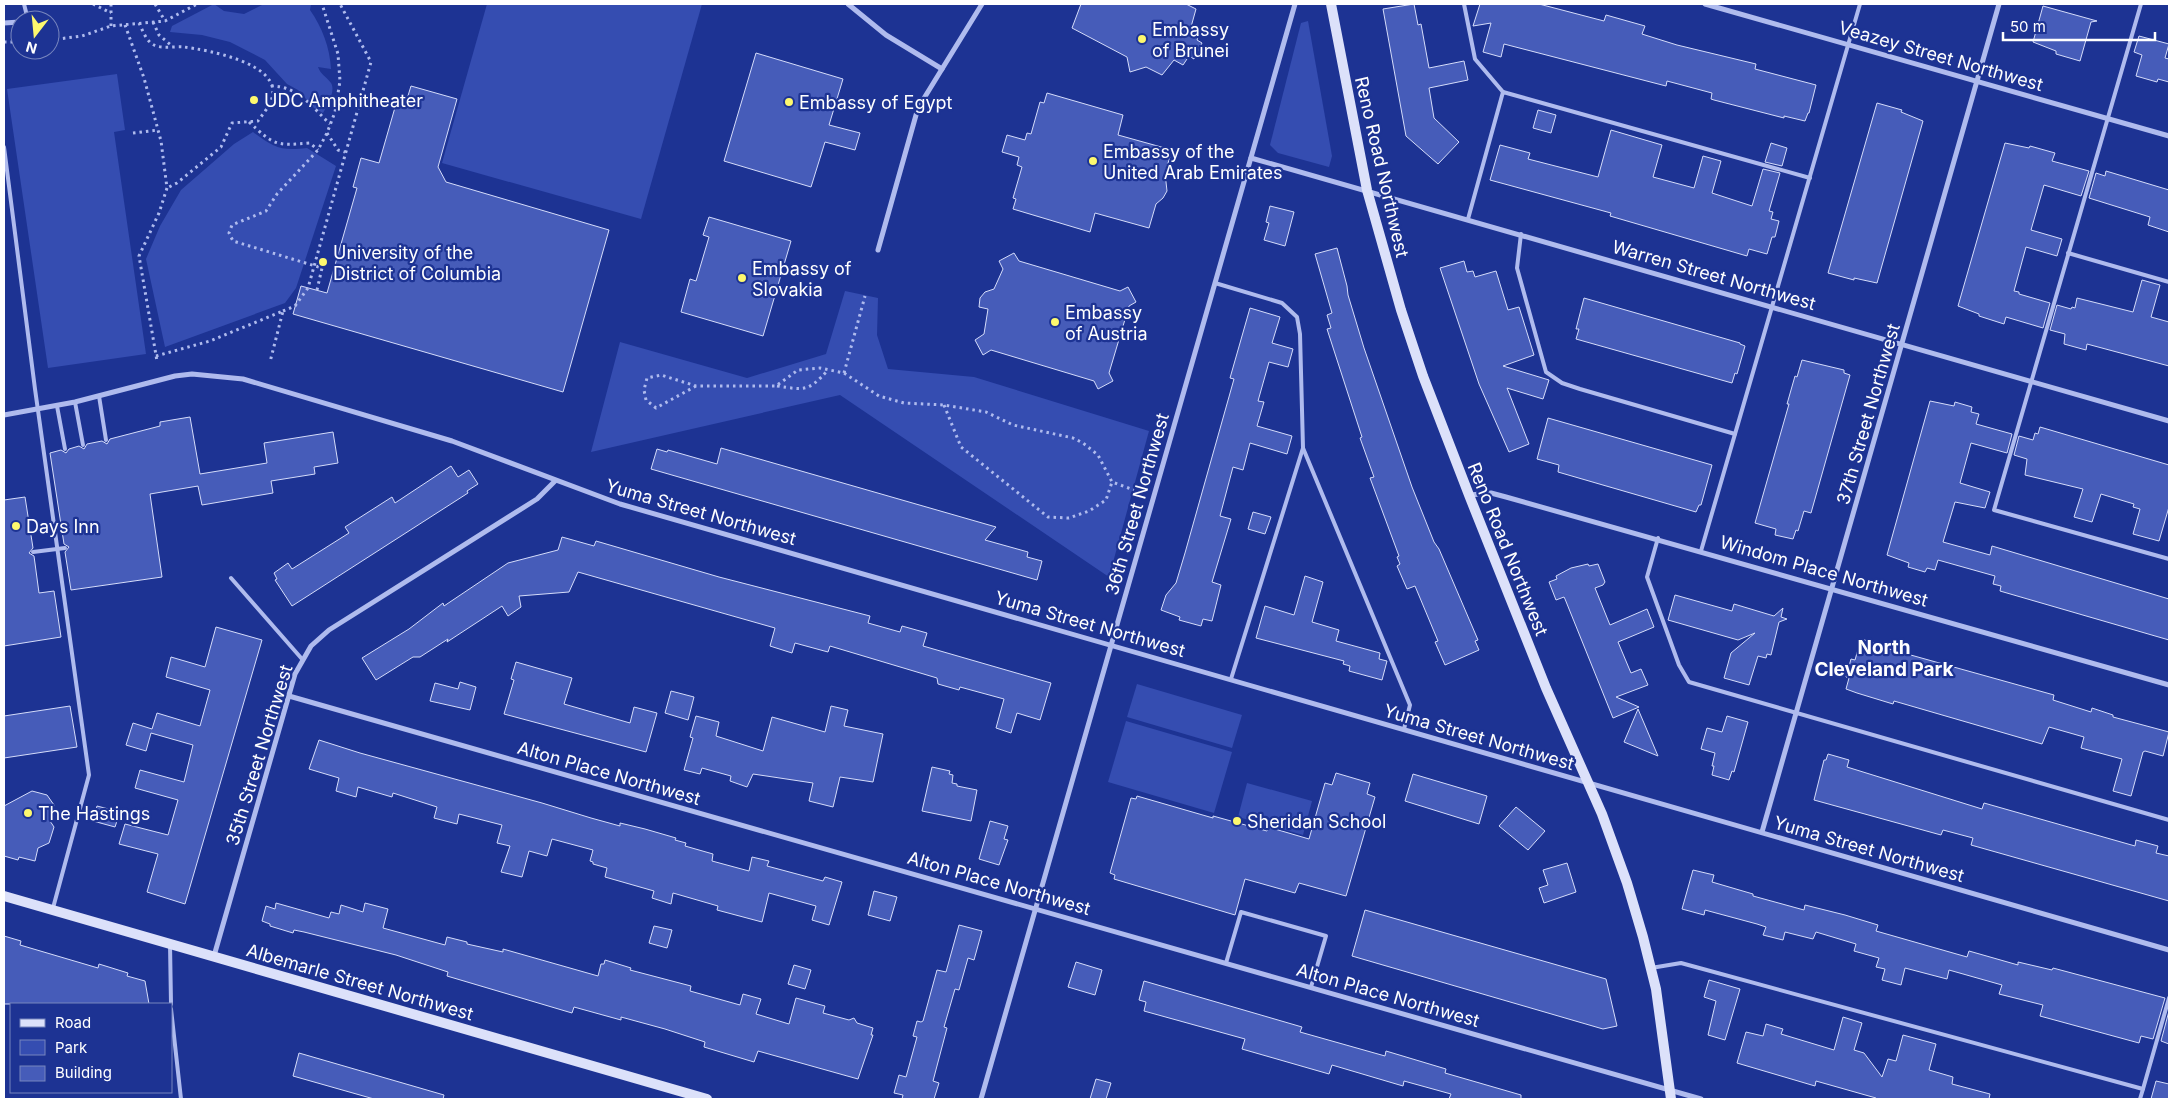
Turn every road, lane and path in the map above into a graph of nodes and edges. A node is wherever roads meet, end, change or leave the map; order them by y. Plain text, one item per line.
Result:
1 (93, 4) edge
2 (111, 4) edge
3 (155, 4) edge
4 (197, 4) edge
5 (322, 4) edge
6 (340, 4) edge
7 (848, 4) edge
8 (982, 4) edge
9 (1295, 4) edge
10 (1331, 4) edge
11 (1464, 4) edge
12 (1704, 4) edge
13 (1860, 4) edge
14 (1999, 4) edge
15 (2141, 4) edge
16 (111, 13) junction
17 (165, 21) junction
18 (153, 22) junction
19 (139, 23) junction
20 (125, 25) junction
21 (111, 26) junction
22 (60, 39) edge
23 (1848, 44) junction
24 (172, 46) junction
25 (942, 69) junction
26 (1977, 81) junction
27 (271, 86) junction
28 (1503, 92) junction
29 (2107, 118) junction
30 (248, 122) junction
31 (330, 124) junction
32 (158, 130) junction
33 (133, 133) dead end
34 (327, 133) junction
35 (2169, 136) edge
36 (4, 147) edge
37 (318, 150) junction
38 (345, 152) junction
39 (1251, 158) junction
40 (1810, 178) junction
41 (6, 182) edge
42 (166, 188) junction
43 (1367, 190) junction
44 (1468, 219) junction
45 (1521, 234) junction
46 (878, 250) dead end
47 (2068, 254) junction
48 (314, 266) junction
49 (1215, 282) junction
50 (2169, 282) edge
51 (316, 290) dead end
52 (865, 296) dead end
53 (1772, 306) junction
54 (283, 311) junction
55 (1902, 343) junction
56 (156, 356) junction
57 (157, 361) dead end
58 (270, 362) dead end
59 (828, 370) junction
60 (844, 372) junction
61 (2031, 380) junction
62 (696, 386) junction
63 (776, 386) junction
64 (99, 396) junction
65 (75, 402) junction
66 (944, 405) junction
67 (57, 406) junction
68 (38, 410) junction
69 (4, 415) edge
70 (2169, 421) edge
71 (1735, 434) junction
72 (106, 440) dead end
73 (83, 445) dead end
74 (1303, 448) junction
75 (65, 449) dead end
76 (556, 480) junction
77 (1112, 482) junction
78 (1134, 490) dead end
79 (1469, 495) junction
80 (1658, 538) junction
81 (65, 548) dead end
82 (57, 549) junction
83 (1702, 551) junction
84 (33, 552) dead end
85 (2169, 558) edge
86 (231, 578) dead end
87 (1832, 588) junction
88 (1111, 645) junction
89 (302, 659) junction
90 (1232, 679) junction
91 (2169, 685) edge
92 (289, 696) junction
93 (1796, 712) junction
94 (1404, 729) junction
95 (1588, 783) junction
96 (2169, 820) edge
97 (1762, 832) junction
98 (4, 896) edge
99 (1035, 908) junction
100 (52, 910) junction
101 (170, 944) junction
102 (2169, 950) edge
103 (213, 957) junction
104 (1226, 963) junction
105 (1651, 968) junction
106 (1311, 987) junction
107 (2169, 998) edge
108 (171, 1003) edge
109 (172, 1018) edge
110 (2142, 1089) junction
111 (1670, 1095) edge
112 (181, 1099) edge
113 (707, 1099) edge
114 (980, 1099) edge
115 (1701, 1099) edge
116 (2140, 1099) edge

1 - 16 path
2 - 16 path
3 - 17 path
4 - 17 path
5 - 31 path
6 - 38 path
7 - 25 street
8 - 25 street
9 - 39 street, 36th Street Northwest
10 - 43 main road, Reno Road Northwest
11 - 28 lane
12 - 23 street, Veazey Street Northwest
13 - 23 lane
14 - 26 street, 37th Street Northwest
15 - 29 lane
16 - 21 path
17 - 18 path
18 - 19 path
18 - 24 path
19 - 20 path
19 - 24 path
20 - 21 path
20 - 32 path
21 - 22 path
23 - 26 street, Veazey Street Northwest
23 - 40 lane
24 - 27 path
25 - 46 street
26 - 29 street, Veazey Street Northwest
26 - 55 street, 37th Street Northwest
27 - 30 path
27 - 31 path
28 - 40 lane
28 - 44 lane
29 - 35 street, Veazey Street Northwest
29 - 47 lane
30 - 37 path
30 - 42 path
31 - 34 path
32 - 33 path
32 - 42 path
34 - 37 path
34 - 38 path
36 - 41 lane
37 - 48 path
38 - 48 path
39 - 43 street, Warren Street Northwest
39 - 49 street, 36th Street Northwest
40 - 53 lane
41 - 68 lane
42 - 56 path
43 - 44 street, Warren Street Northwest
43 - 79 main road, Reno Road Northwest
44 - 45 street, Warren Street Northwest
45 - 53 street, Warren Street Northwest
45 - 71 lane
47 - 50 lane
47 - 61 lane
48 - 51 path
48 - 54 path
49 - 74 lane
49 - 88 street, 36th Street Northwest
52 - 60 path
53 - 55 street, Warren Street Northwest
53 - 71 lane
54 - 56 path
54 - 58 path
55 - 61 street, Warren Street Northwest
55 - 87 street, 37th Street Northwest
56 - 57 path
59 - 60 path
59 - 63 path
59 - 63 path
60 - 66 path
61 - 70 street, Warren Street Northwest
61 - 85 lane
62 - 62 path
62 - 63 path
64 - 65 street, Yuma Street Northwest
64 - 72 lane
64 - 76 street, Yuma Street Northwest
65 - 67 street, Yuma Street Northwest
65 - 73 lane
66 - 77 path
66 - 77 path
67 - 68 street, Yuma Street Northwest
67 - 75 lane
68 - 69 street, Yuma Street Northwest
68 - 82 lane
71 - 83 lane
74 - 90 lane
74 - 94 lane
76 - 88 street, Yuma Street Northwest
76 - 89 street, 35th Street Northwest
77 - 78 path
79 - 80 street, Windom Place Northwest
79 - 95 main road, Reno Road Northwest
80 - 83 street, Windom Place Northwest
80 - 93 lane
81 - 82 lane
82 - 84 lane
82 - 100 lane
83 - 87 street, Windom Place Northwest
86 - 89 lane
87 - 91 street, Windom Place Northwest
87 - 93 street, 37th Street Northwest
88 - 90 street, Yuma Street Northwest
88 - 99 street, 36th Street Northwest
89 - 92 street, 35th Street Northwest
90 - 94 street, Yuma Street Northwest
92 - 99 street, Alton Place Northwest
92 - 103 street, 35th Street Northwest
93 - 96 lane
93 - 97 street, 37th Street Northwest
94 - 95 street, Yuma Street Northwest
95 - 97 street, Yuma Street Northwest
95 - 105 main road, Reno Road Northwest
97 - 102 street, Yuma Street Northwest
98 - 100 main road, Albemarle Street Northwest
99 - 104 street, Alton Place Northwest
99 - 114 street, 36th Street Northwest
100 - 101 main road, Albemarle Street Northwest
101 - 103 main road, Albemarle Street Northwest
101 - 108 lane
103 - 113 main road, Albemarle Street Northwest
104 - 106 street, Alton Place Northwest
104 - 106 lane
105 - 110 lane
105 - 111 main road, Reno Road Northwest
106 - 111 street, Alton Place Northwest
107 - 110 lane
109 - 112 lane
110 - 116 lane
111 - 115 street, Alton Place Northwest

